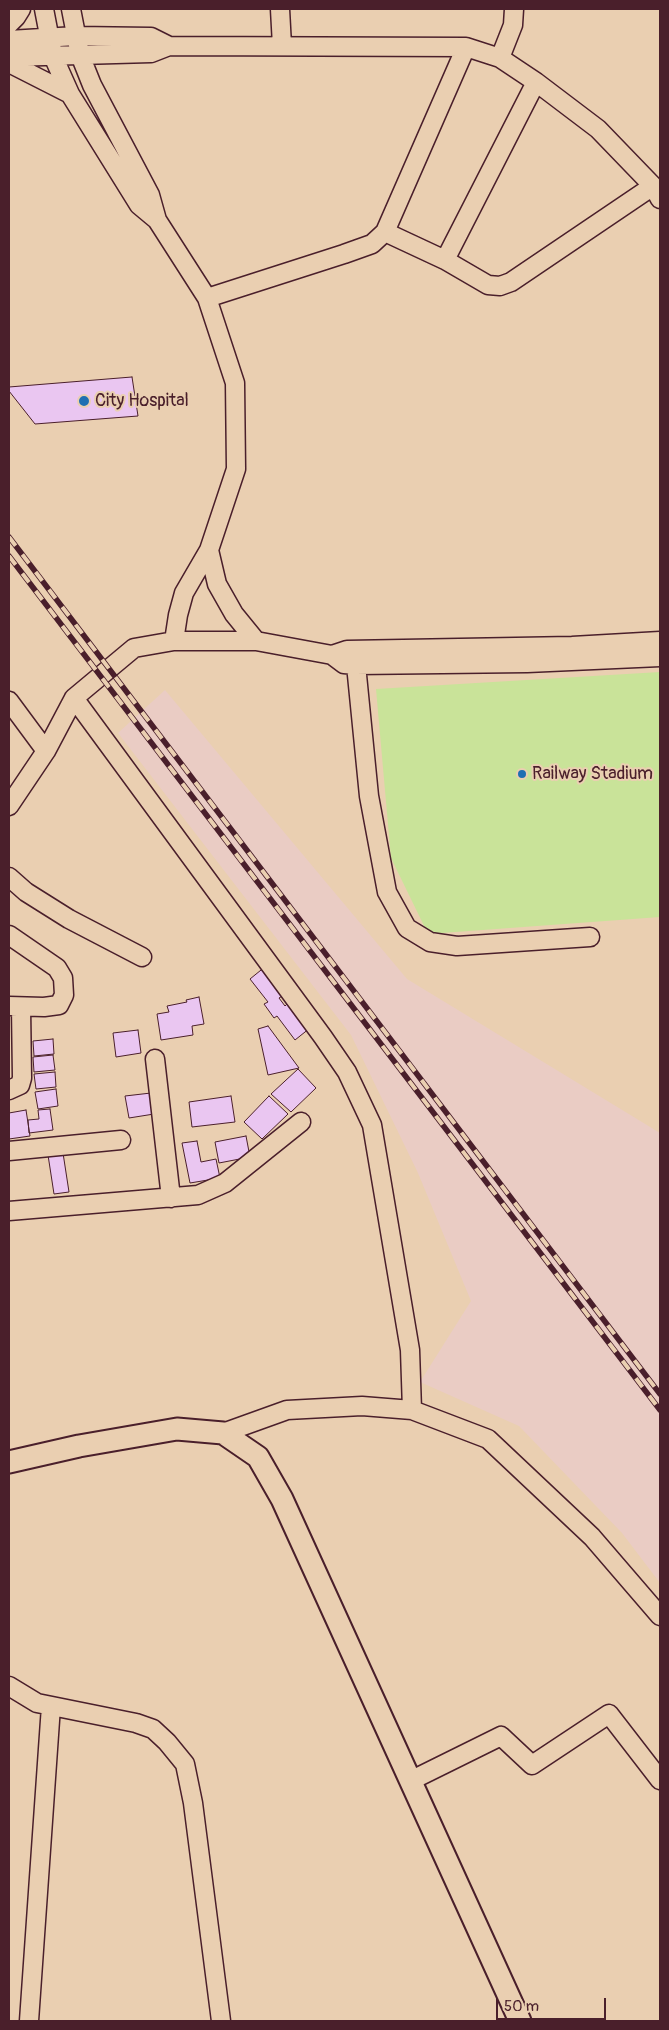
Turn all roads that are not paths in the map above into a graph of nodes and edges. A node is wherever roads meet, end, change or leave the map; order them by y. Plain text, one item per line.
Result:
1 (21, 9) edge
2 (44, 9) edge
3 (71, 9) edge
4 (280, 9) edge
5 (514, 9) edge
6 (9, 24) edge
7 (76, 36) junction
8 (50, 37) junction
9 (9, 40) edge
10 (169, 46) junction
11 (282, 46) junction
12 (466, 47) junction
13 (80, 55) junction
14 (53, 56) junction
15 (9, 57) edge
16 (500, 58) junction
17 (9, 63) edge
18 (536, 82) junction
19 (70, 94) junction
20 (656, 193) edge
21 (157, 220) junction
22 (385, 232) junction
23 (446, 260) junction
24 (207, 298) junction
25 (208, 550) junction
26 (174, 641) junction
27 (256, 641) junction
28 (660, 641) edge
29 (332, 655) junction
30 (660, 657) edge
31 (356, 665) junction
32 (74, 698) junction
33 (9, 701) edge
34 (46, 752) junction
35 (9, 806) edge
36 (9, 877) edge
37 (9, 934) edge
38 (590, 937) dead end
39 (142, 957) dead end
40 (15, 1006) edge
41 (155, 1059) dead end
42 (9, 1090) edge
43 (301, 1122) dead end
44 (121, 1140) dead end
45 (9, 1151) edge
46 (170, 1198) junction
47 (9, 1211) edge
48 (412, 1410) junction
49 (223, 1433) junction
50 (9, 1462) edge
51 (660, 1616) edge
52 (9, 1686) edge
53 (51, 1706) junction
54 (660, 1780) edge
55 (410, 1781) junction
56 (29, 2021) edge
57 (221, 2021) edge
58 (520, 2021) edge

1 - 6 street
2 - 8 street
3 - 7 street
4 - 11 street
5 - 16 street
7 - 8 street
7 - 10 street
7 - 13 street
8 - 9 street
8 - 14 street
10 - 11 street
10 - 13 street
11 - 12 street
12 - 16 street
12 - 22 street
13 - 14 street
13 - 21 street
14 - 15 street
14 - 19 street
16 - 18 street
17 - 19 street
18 - 20 street
18 - 23 street
19 - 21 street
20 - 23 street
21 - 24 street
22 - 23 street
22 - 24 street
24 - 25 street
25 - 26 street
25 - 27 street
26 - 27 street
26 - 32 street
27 - 29 street
28 - 29 street
29 - 31 street
30 - 31 street
31 - 38 street
32 - 34 street
32 - 48 street
33 - 34 street
34 - 35 street
36 - 39 street
37 - 40 street
40 - 42 street
41 - 46 street
43 - 46 street
44 - 45 street
46 - 47 street
48 - 49 street
48 - 51 street
49 - 50 main road
49 - 55 main road
52 - 53 street
53 - 56 street
53 - 57 street
54 - 55 street
55 - 58 main road

